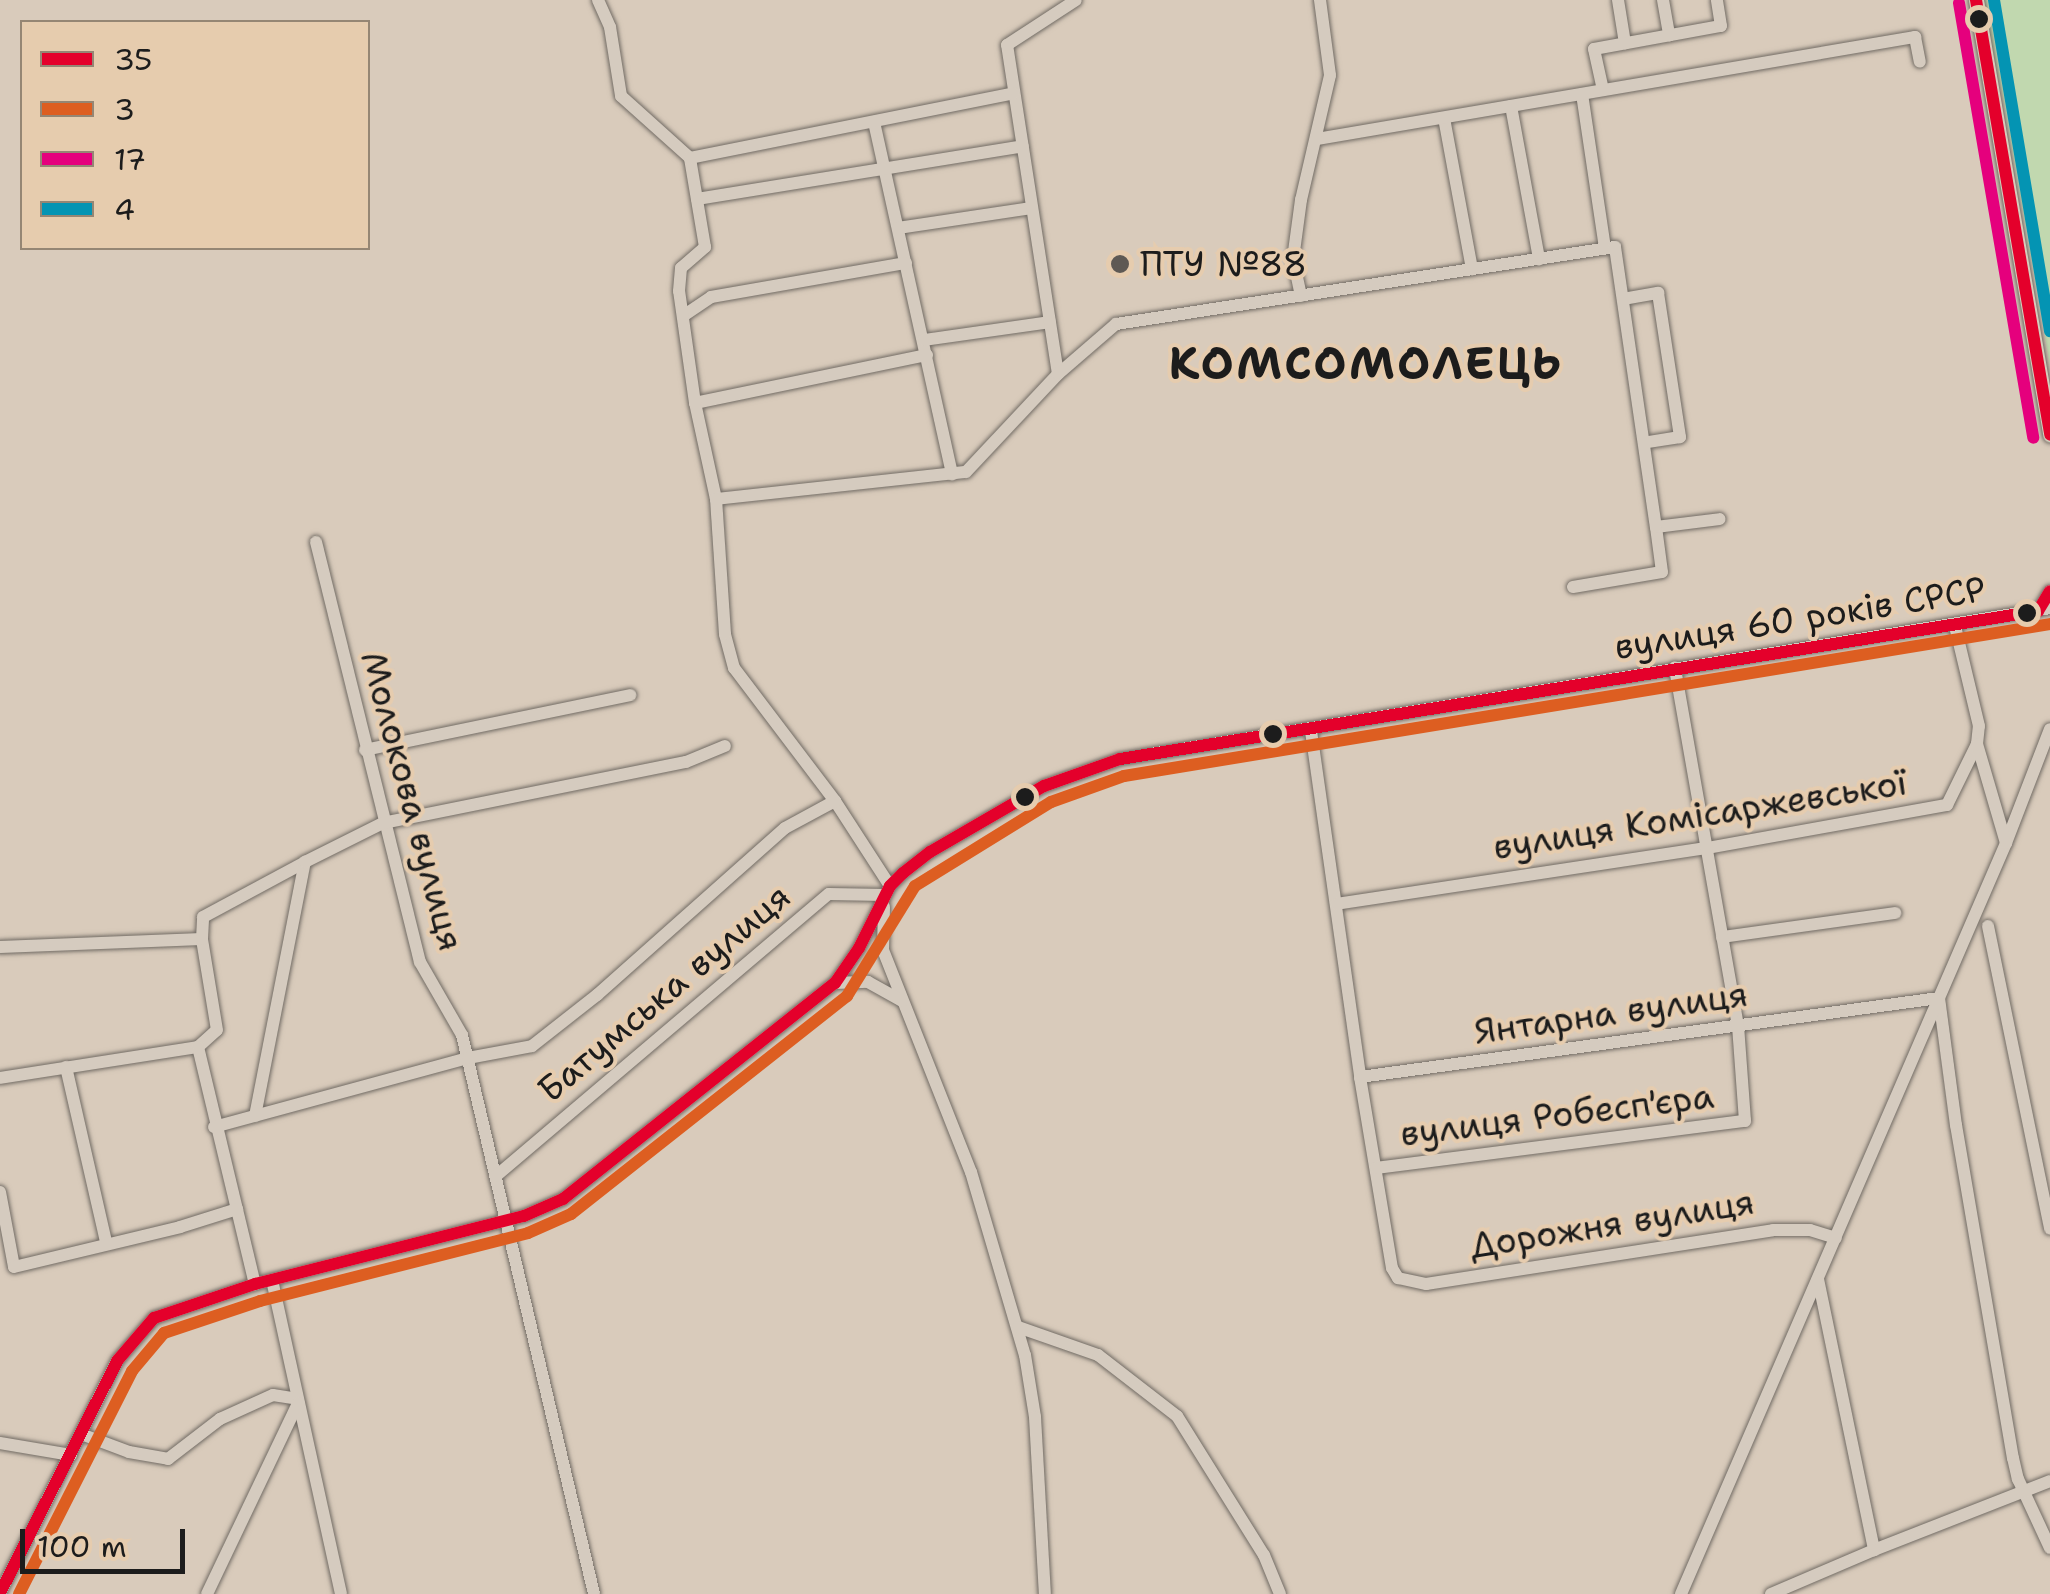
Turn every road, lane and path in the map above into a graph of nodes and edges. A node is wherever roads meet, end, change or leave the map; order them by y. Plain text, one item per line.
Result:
1 (598, 0) edge
2 (1076, 0) edge
3 (1320, 0) edge
4 (1618, 0) edge
5 (1663, 0) edge
6 (1717, 0) edge
7 (1976, 0) edge
8 (1669, 35) junction
9 (1625, 43) junction
10 (1920, 62) dead end
11 (1603, 90) junction
12 (1014, 93) junction
13 (1582, 94) junction
14 (1512, 106) junction
15 (1444, 118) junction
16 (874, 122) junction
17 (1317, 140) junction
18 (1023, 146) junction
19 (690, 158) junction
20 (885, 169) junction
21 (697, 199) junction
22 (1032, 208) junction
23 (898, 228) junction
24 (1610, 247) junction
25 (1538, 258) junction
26 (906, 263) junction
27 (1472, 269) junction
28 (1301, 296) junction
29 (1623, 299) junction
30 (683, 316) junction
31 (1050, 322) junction
32 (925, 348) junction
33 (1058, 374) junction
34 (695, 403) junction
35 (2050, 435) edge
36 (1644, 443) junction
37 (952, 474) junction
38 (716, 499) junction
39 (1720, 519) dead end
40 (1656, 527) junction
41 (316, 542) dead end
42 (1573, 587) dead end
43 (2050, 591) edge
44 (2044, 610) edge
45 (1955, 626) junction
46 (1674, 668) junction
47 (630, 695) dead end
48 (2050, 730) edge
49 (1311, 731) junction
50 (1977, 744) junction
51 (725, 746) dead end
52 (365, 750) junction
53 (834, 800) junction
54 (383, 823) junction
55 (2006, 843) junction
56 (1707, 848) junction
57 (305, 862) junction
58 (888, 890) junction
59 (1336, 904) junction
60 (1895, 913) dead end
61 (1988, 926) dead end
62 (1722, 936) junction
63 (202, 938) junction
64 (0, 946) edge
65 (835, 983) junction
66 (1940, 998) junction
67 (904, 1002) junction
68 (1738, 1026) junction
69 (198, 1047) junction
70 (468, 1058) junction
71 (66, 1067) junction
72 (1360, 1077) junction
73 (0, 1078) edge
74 (255, 1116) junction
75 (214, 1127) junction
76 (1376, 1168) junction
77 (496, 1176) junction
78 (0, 1192) edge
79 (236, 1208) junction
80 (506, 1221) junction
81 (2050, 1229) edge
82 (1836, 1238) junction
83 (106, 1242) junction
84 (1818, 1279) junction
85 (272, 1280) junction
86 (255, 1284) junction
87 (1018, 1327) junction
88 (298, 1401) junction
89 (82, 1434) junction
90 (0, 1443) edge
91 (71, 1455) junction
92 (2050, 1481) edge
93 (2025, 1495) junction
94 (1873, 1545) junction
95 (2050, 1548) edge
96 (0, 1594) edge
97 (207, 1594) edge
98 (340, 1594) edge
99 (594, 1594) edge
100 (1046, 1594) edge
101 (1280, 1594) edge
102 (1681, 1594) edge
103 (1771, 1594) edge

1 - 19 street
2 - 12 street
3 - 17 street
4 - 9 street
5 - 8 street
6 - 8 street
7 - 35 main road
8 - 9 street
9 - 11 street
10 - 11 street
11 - 13 street
12 - 16 street
12 - 18 street
13 - 14 street
13 - 24 street
14 - 15 street
14 - 25 street
15 - 17 street
15 - 27 street
16 - 19 street
16 - 20 street
17 - 28 street
18 - 20 street
18 - 22 street
19 - 21 street
20 - 21 street
20 - 23 street
21 - 30 street
22 - 23 street
22 - 31 street
23 - 26 street
24 - 25 street
24 - 29 street
25 - 27 street
26 - 30 street
26 - 32 street
27 - 28 street
28 - 33 street
29 - 36 street
29 - 36 street
30 - 34 street
31 - 32 street
31 - 33 street
32 - 34 street
32 - 37 street
33 - 37 street
34 - 38 street
36 - 40 street
37 - 38 street
38 - 53 street
39 - 40 street
40 - 42 street
41 - 52 street, Молокова вулиця
43 - 44 street
44 - 45 street, вулиця 60 років СРСР
45 - 46 street, вулиця 60 років СРСР
45 - 50 street
46 - 49 street, вулиця 60 років СРСР
46 - 56 street
47 - 52 street
48 - 55 street
49 - 58 street, вулиця 60 років СРСР
49 - 59 street
50 - 55 street
50 - 56 street, вулиця Комісаржевської
51 - 54 street
52 - 54 street, Молокова вулиця
53 - 58 street
53 - 70 street
54 - 57 street
54 - 70 street, Молокова вулиця
55 - 66 street
56 - 59 street, вулиця Комісаржевської
56 - 62 street
57 - 63 street
57 - 74 street
58 - 65 street
58 - 67 street
58 - 77 street, Батумська вулиця
59 - 72 street
60 - 62 street
61 - 81 street
62 - 68 street
63 - 64 street
63 - 69 street
65 - 67 street
65 - 80 street
66 - 68 street, Янтарна вулиця
66 - 82 street
66 - 93 street
67 - 87 street
68 - 72 street, Янтарна вулиця
68 - 76 street, вулиця Робесп'єра
69 - 71 street
69 - 75 street
70 - 74 street
70 - 77 street, Молокова вулиця
71 - 73 street
71 - 83 street
72 - 76 street
74 - 75 street
75 - 79 street
76 - 82 street, Дорожня вулиця
77 - 80 street, Молокова вулиця
78 - 83 street
79 - 83 street
79 - 86 street
80 - 85 street
80 - 99 street, Молокова вулиця
82 - 84 street
84 - 94 street
84 - 102 street
85 - 86 street
85 - 88 street
86 - 89 street
87 - 100 street
87 - 101 street
88 - 89 street
88 - 97 street
88 - 98 street
89 - 91 street
90 - 91 street
91 - 96 street
92 - 93 street
93 - 94 street
93 - 95 street
94 - 103 street

